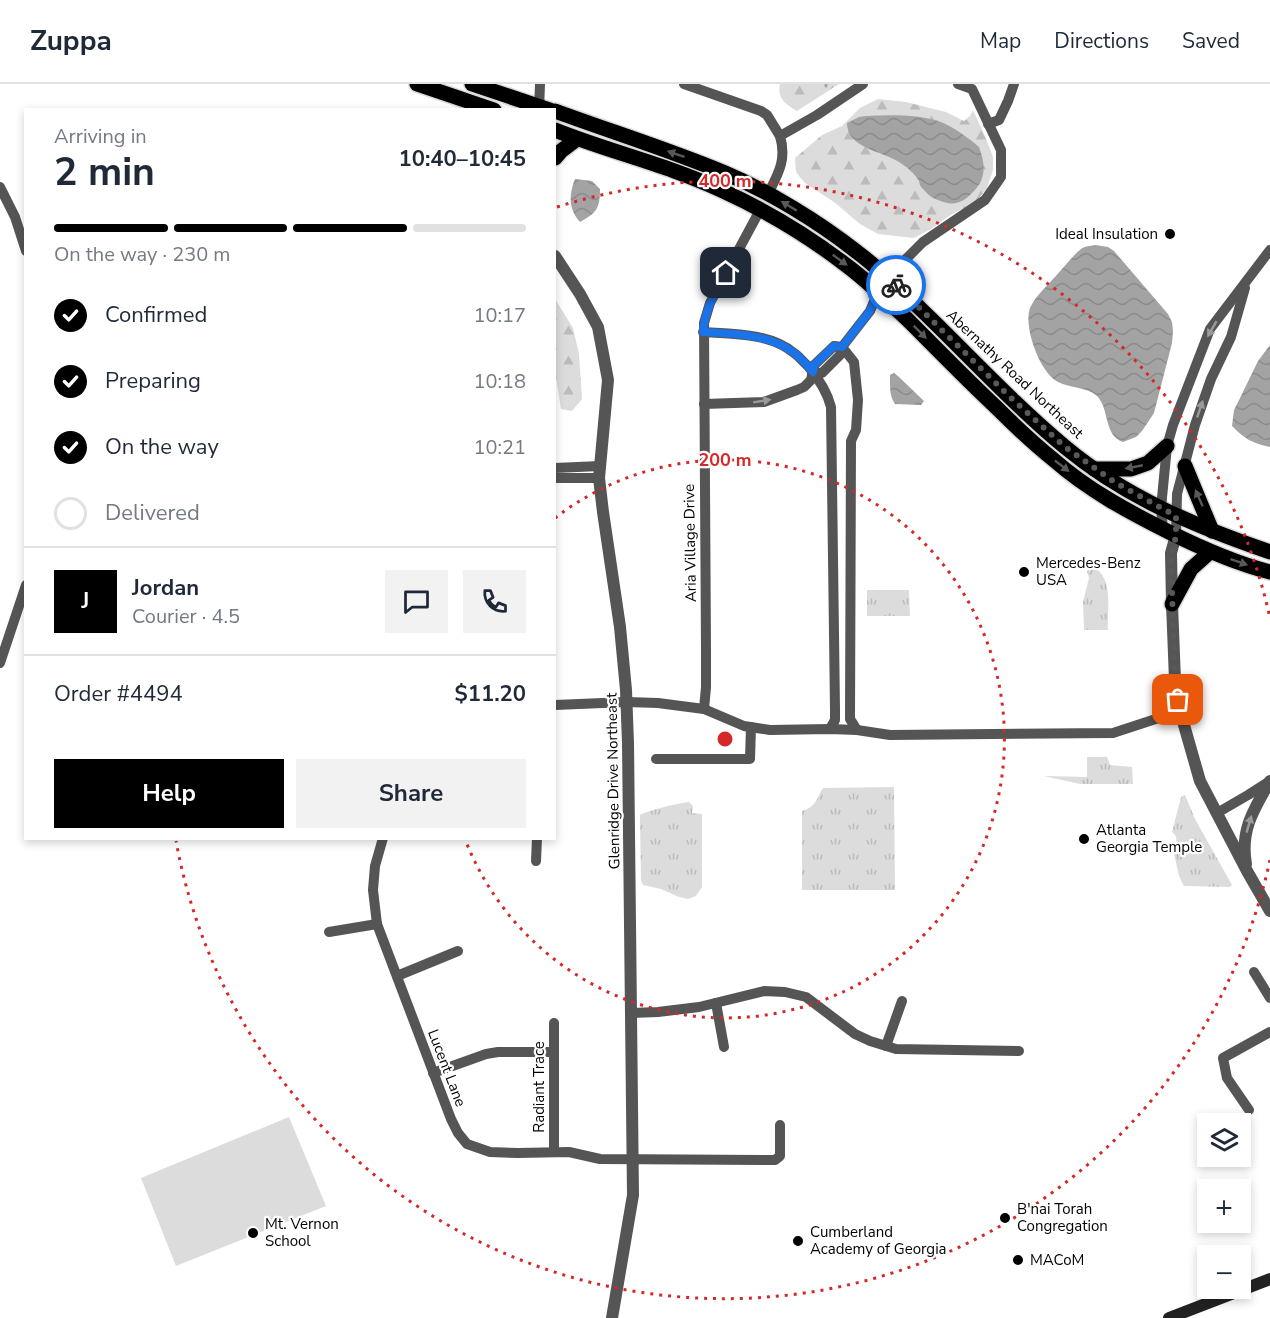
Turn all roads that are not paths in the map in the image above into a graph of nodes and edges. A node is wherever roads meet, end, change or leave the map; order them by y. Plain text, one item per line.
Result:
1 (417, 84) edge
2 (472, 84) edge
3 (540, 84) edge
4 (684, 84) edge
5 (863, 84) edge
6 (958, 84) edge
7 (1014, 84) edge
8 (973, 87) edge
9 (488, 108) edge
10 (542, 108) edge
11 (556, 111) edge
12 (988, 124) junction
13 (556, 130) edge
14 (780, 136) junction
15 (577, 139) junction
16 (556, 157) edge
17 (0, 187) edge
18 (768, 194) junction
19 (760, 210) junction
20 (24, 245) edge
21 (1270, 250) edge
22 (556, 258) edge
23 (888, 277) junction
24 (1246, 282) junction
25 (878, 292) junction
26 (703, 332) junction
27 (842, 347) junction
28 (813, 372) junction
29 (704, 404) junction
30 (1167, 446) junction
31 (1185, 466) junction
32 (1094, 469) junction
33 (600, 472) junction
34 (560, 473) edge
35 (1161, 508) junction
36 (1176, 516) junction
37 (1212, 531) junction
38 (1170, 532) junction
39 (1210, 552) junction
40 (1270, 552) edge
41 (1270, 572) edge
42 (24, 590) edge
43 (1172, 604) junction
44 (2, 650) edge
45 (0, 663) edge
46 (627, 702) junction
47 (556, 705) edge
48 (1179, 705) junction
49 (704, 709) junction
50 (751, 727) junction
51 (830, 729) junction
52 (857, 730) junction
53 (656, 759) dead end
54 (1270, 781) edge
55 (1217, 813) junction
56 (382, 840) edge
57 (537, 840) edge
58 (536, 861) dead end
59 (1247, 871) junction
60 (1270, 910) edge
61 (377, 924) junction
62 (329, 932) dead end
63 (458, 951) dead end
64 (1254, 972) dead end
65 (397, 976) junction
66 (1270, 998) edge
67 (902, 1001) dead end
68 (716, 1003) junction
69 (631, 1013) junction
70 (554, 1023) dead end
71 (1270, 1032) edge
72 (886, 1046) junction
73 (724, 1047) dead end
74 (1019, 1051) dead end
75 (554, 1052) junction
76 (433, 1073) junction
77 (1249, 1110) dead end
78 (780, 1125) dead end
79 (554, 1151) junction
80 (632, 1158) junction
81 (1270, 1279) edge
82 (612, 1318) edge
83 (1169, 1318) edge

1 - 9 main road
2 - 10 main road
3 - 10 street
4 - 14 street
5 - 14 street
6 - 8 street
7 - 12 street
8 - 12 street
18 -> 11 main road, Abernathy Road Northeast
12 - 23 street
13 - 15 main road
14 - 18 street
15 - 16 main road
15 - 19 main road
17 - 20 street
23 -> 18 main road, Abernathy Road Northeast
19 -> 25 main road
19 - 26 street, Aria Village Drive
21 - 24 street
22 - 33 street, Glenridge Drive Northeast
23 - 25 street
23 - 32 main road, Abernathy Road Northeast
24 -> 30 street
31 -> 24 street
25 - 27 street
25 -> 38 main road
26 - 28 street
26 - 29 street, Aria Village Drive
27 - 28 street
27 - 52 street
29 -> 28 street
28 - 51 street
29 - 49 street, Aria Village Drive
30 -> 32 main road
30 - 35 street
31 - 36 street
37 -> 31 main road
32 - 35 main road, Abernathy Road Northeast
33 - 34 street
33 - 46 street, Glenridge Drive Northeast
35 - 36 main road, Abernathy Road Northeast
35 - 38 street
36 - 37 main road, Abernathy Road Northeast
36 - 38 street
37 - 40 main road, Abernathy Road Northeast
38 - 39 main road
38 - 43 street
39 -> 41 main road
39 - 43 main road
42 - 44 street
43 - 48 street
44 - 45 street
46 - 47 street
46 - 49 street
46 - 69 street, Glenridge Drive Northeast
48 - 52 street
48 - 55 street
49 - 50 street
50 - 51 street
50 - 53 street
51 - 52 street
54 - 55 street
59 -> 54 street
55 - 59 street
56 - 61 street, Lucent Lane
57 - 58 street
59 - 60 street
61 - 62 street
61 - 65 street, Lucent Lane
63 - 65 street
64 - 66 street
65 - 76 street, Lucent Lane
67 - 72 street
68 - 69 street
68 - 72 street
68 - 73 street
69 - 80 street, Glenridge Drive Northeast
70 - 75 street, Radiant Trace
71 - 77 street
72 - 74 street
75 - 76 street
75 - 79 street, Radiant Trace
76 - 79 street, Lucent Lane
78 - 80 street, Lucent Lane
79 - 80 street, Lucent Lane
80 - 82 street, Glenridge Drive Northeast
81 - 83 main road

